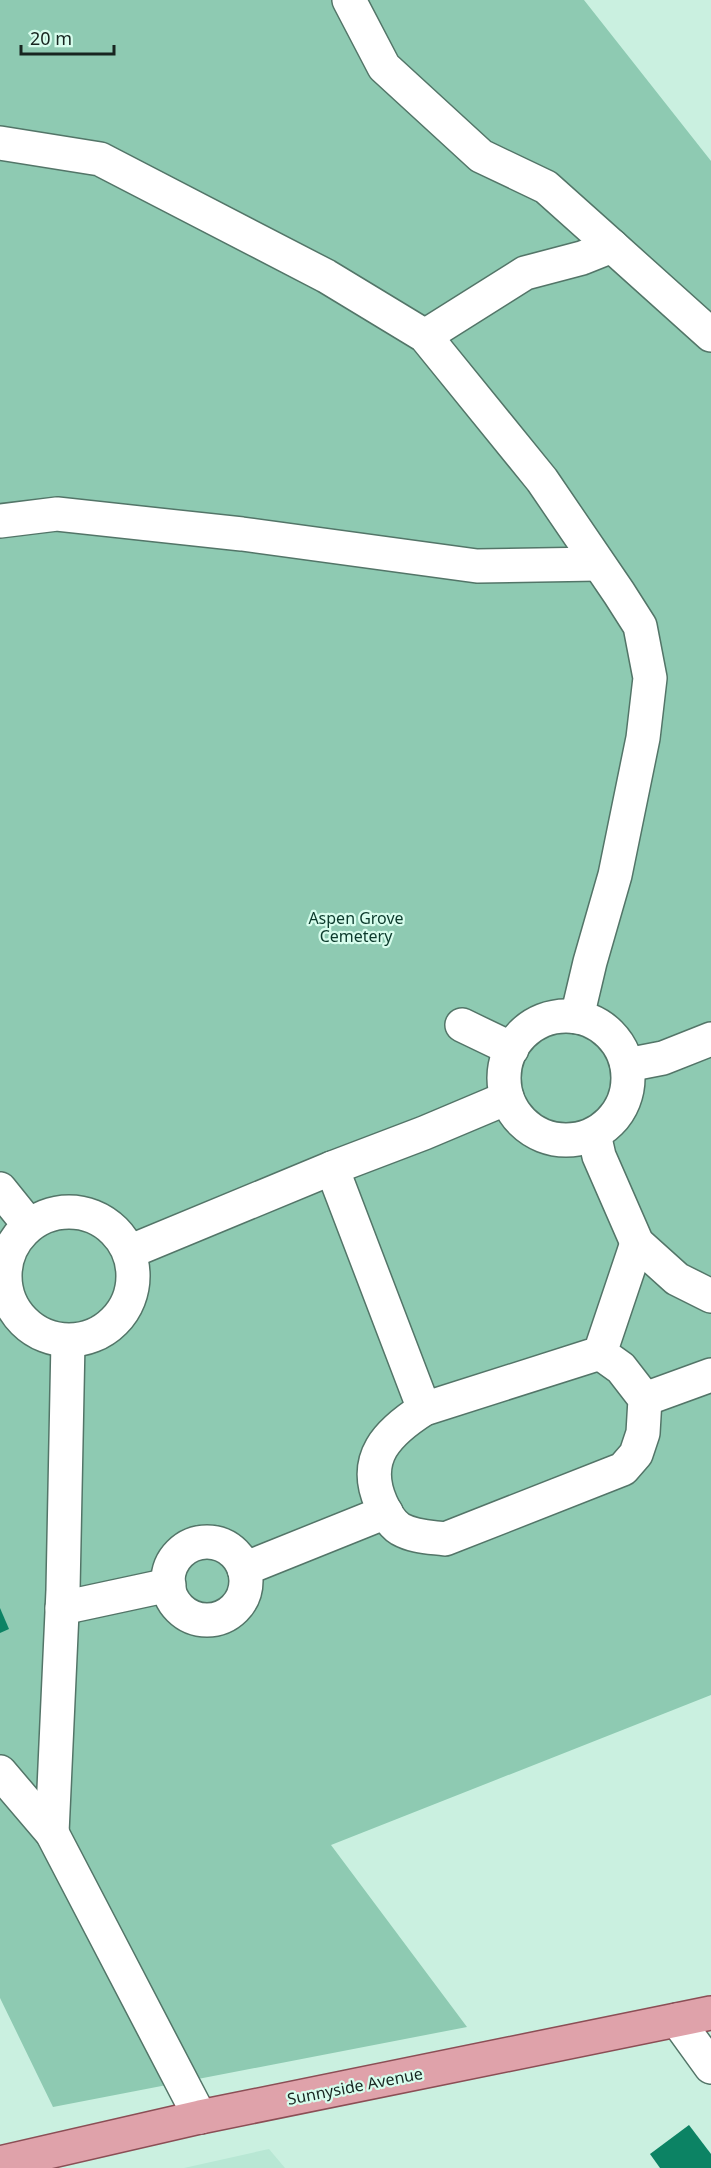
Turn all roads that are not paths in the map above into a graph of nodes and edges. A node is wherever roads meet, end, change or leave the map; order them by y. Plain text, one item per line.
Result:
1 (349, 0) edge
2 (0, 143) edge
3 (612, 246) junction
4 (711, 335) edge
5 (426, 336) junction
6 (0, 521) edge
7 (598, 564) junction
8 (577, 1017) junction
9 (462, 1025) dead end
10 (711, 1039) edge
11 (512, 1049) junction
12 (627, 1065) junction
13 (507, 1098) junction
14 (594, 1134) junction
15 (332, 1168) junction
16 (0, 1189) edge
17 (29, 1226) junction
18 (637, 1244) junction
19 (129, 1252) junction
20 (711, 1296) edge
21 (6, 1310) edge
22 (68, 1341) junction
23 (600, 1353) junction
24 (711, 1374) edge
25 (645, 1399) junction
26 (424, 1409) junction
27 (386, 1512) junction
28 (244, 1569) junction
29 (170, 1585) junction
30 (62, 1608) junction
31 (0, 1772) edge
32 (52, 1833) junction
33 (711, 2013) edge
34 (677, 2020) junction
35 (711, 2067) edge
36 (200, 2117) junction
37 (0, 2163) edge

1 - 3 street
2 - 5 street
3 - 4 street
3 - 5 street
5 - 7 street
6 - 7 street
7 - 8 street
8 - 11 street
8 - 12 street
9 - 11 street
10 - 12 street
11 - 13 street
12 - 14 street
13 - 14 street
13 - 15 street
14 - 18 street
15 - 19 street
15 - 26 street
16 - 17 street
17 - 19 street
17 - 21 street
18 - 20 street
18 - 23 street
19 - 22 street
21 - 22 street
22 - 30 street
23 - 25 street
23 - 26 street
24 - 25 street
25 - 27 street
26 - 27 street
27 - 28 street
28 - 29 street
28 - 29 street
29 - 30 street
30 - 32 street
31 - 32 street
32 - 36 street
33 - 34 main road, Sunnyside Avenue
34 - 35 street
34 - 36 main road, Sunnyside Avenue
36 - 37 main road, Sunnyside Avenue

